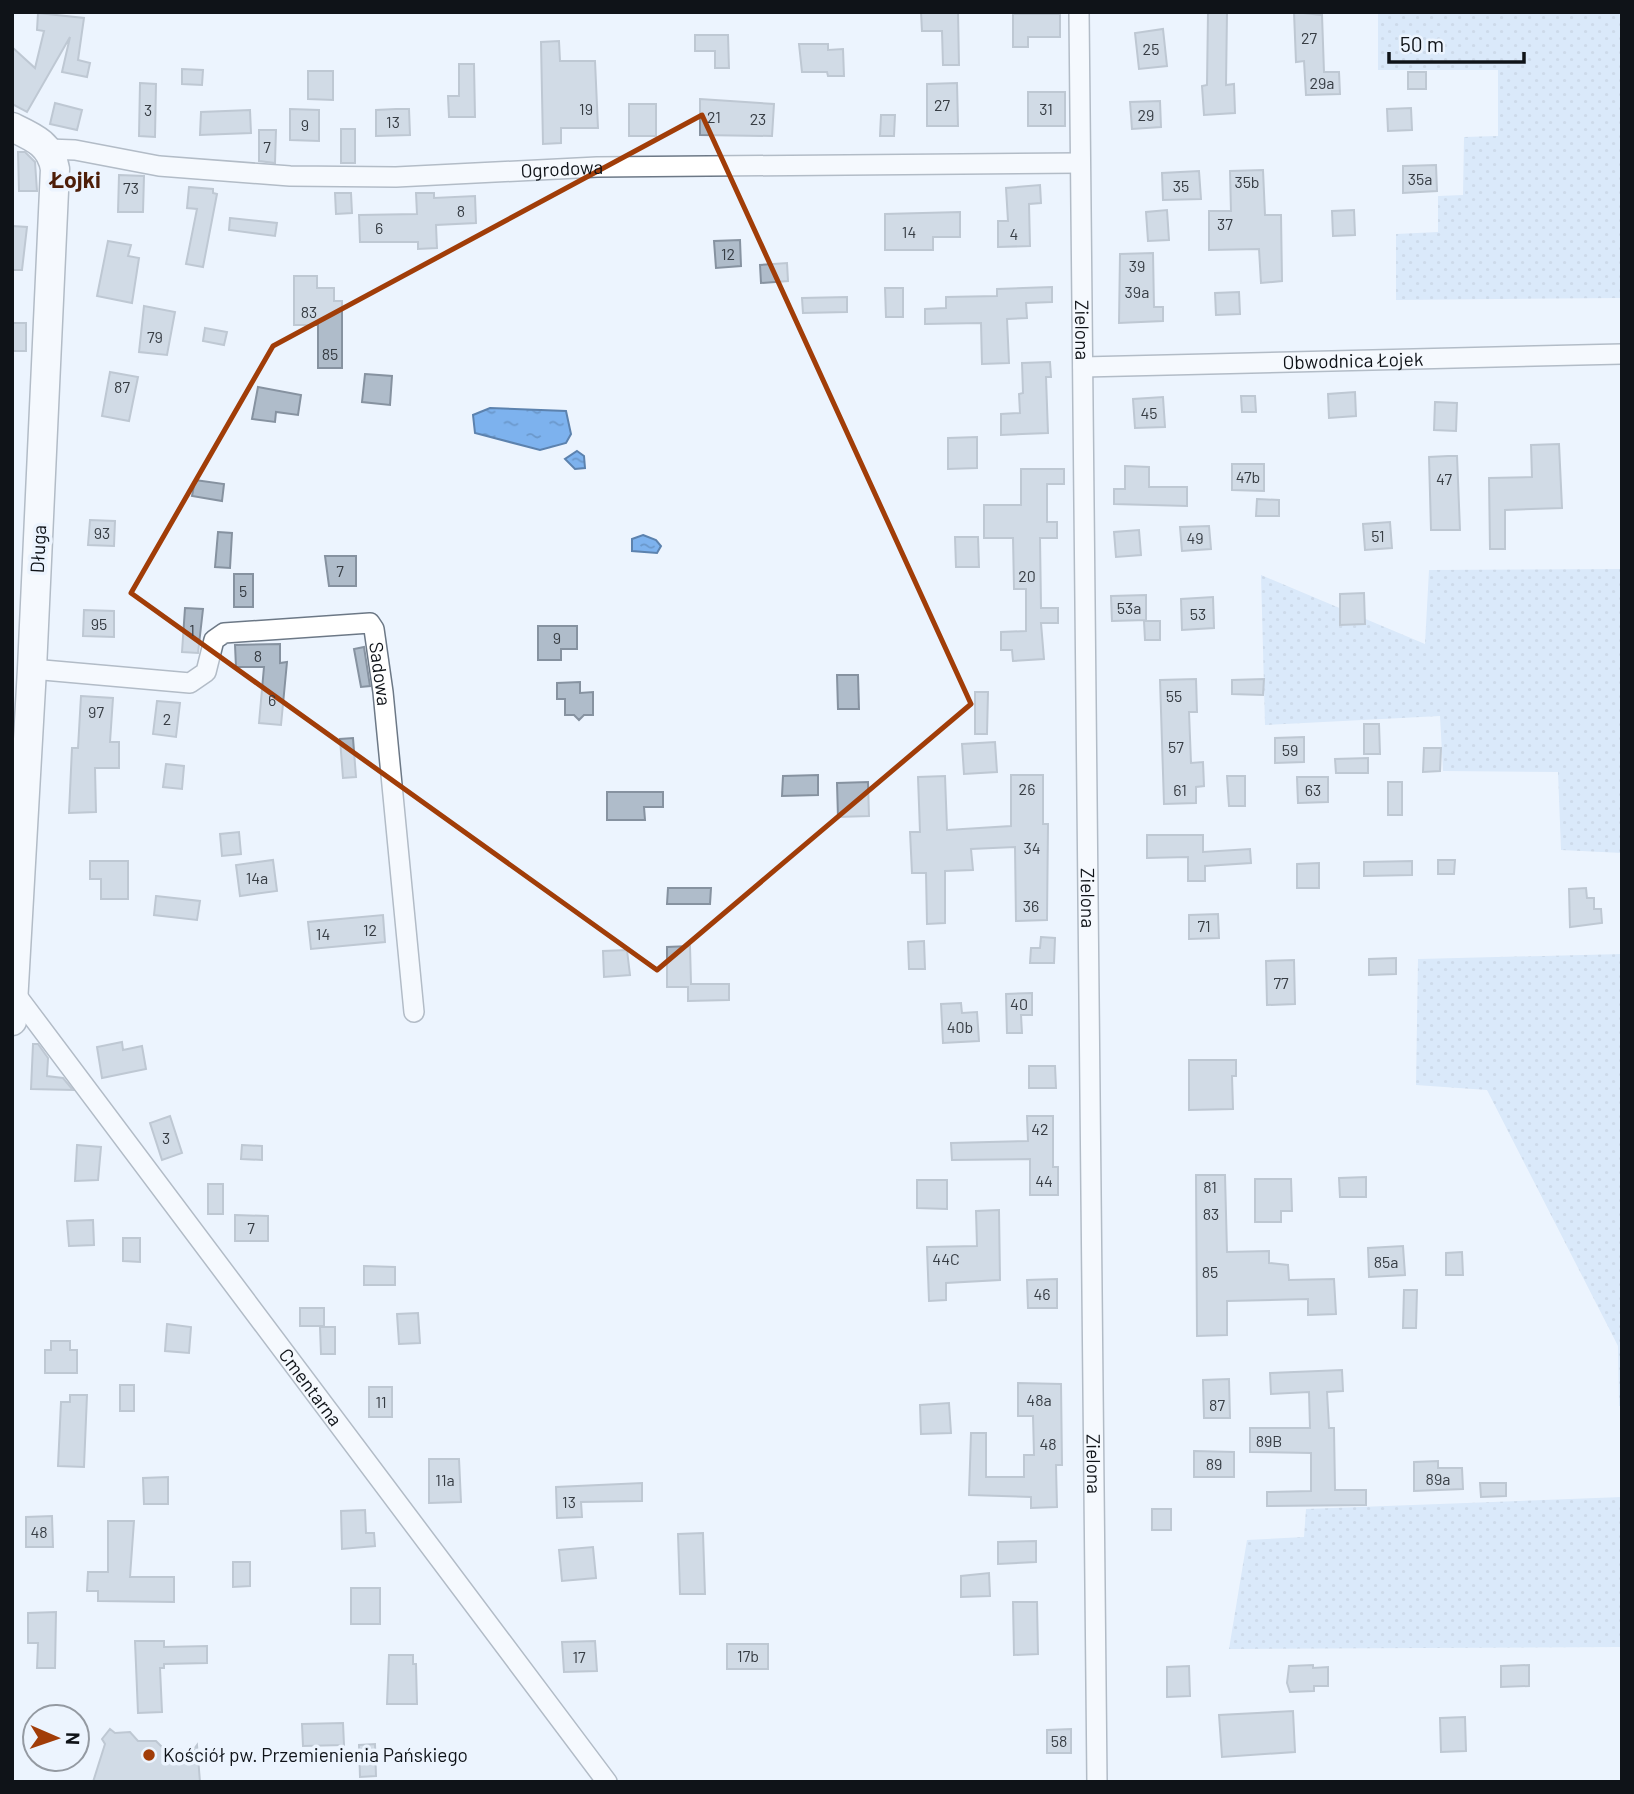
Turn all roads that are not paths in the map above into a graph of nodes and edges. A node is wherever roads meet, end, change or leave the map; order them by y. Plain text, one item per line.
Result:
1 (1079, 12) edge
2 (12, 127) edge
3 (48, 149) junction
4 (1079, 163) junction
5 (1622, 354) edge
6 (1083, 367) junction
7 (32, 669) junction
8 (14, 992) junction
9 (414, 1012) dead end
10 (12, 1021) edge
11 (607, 1782) edge
12 (1097, 1782) edge

1 - 4 street, Zielona
2 - 3 street
3 - 4 street, Ogrodowa
3 - 7 street, Długa
4 - 6 street, Zielona
5 - 6 street, Obwodnica Łojek
6 - 12 street, Zielona
7 - 8 street, Długa
7 - 9 street, Sadowa
8 - 10 street, Długa
8 - 11 street, Cmentarna

